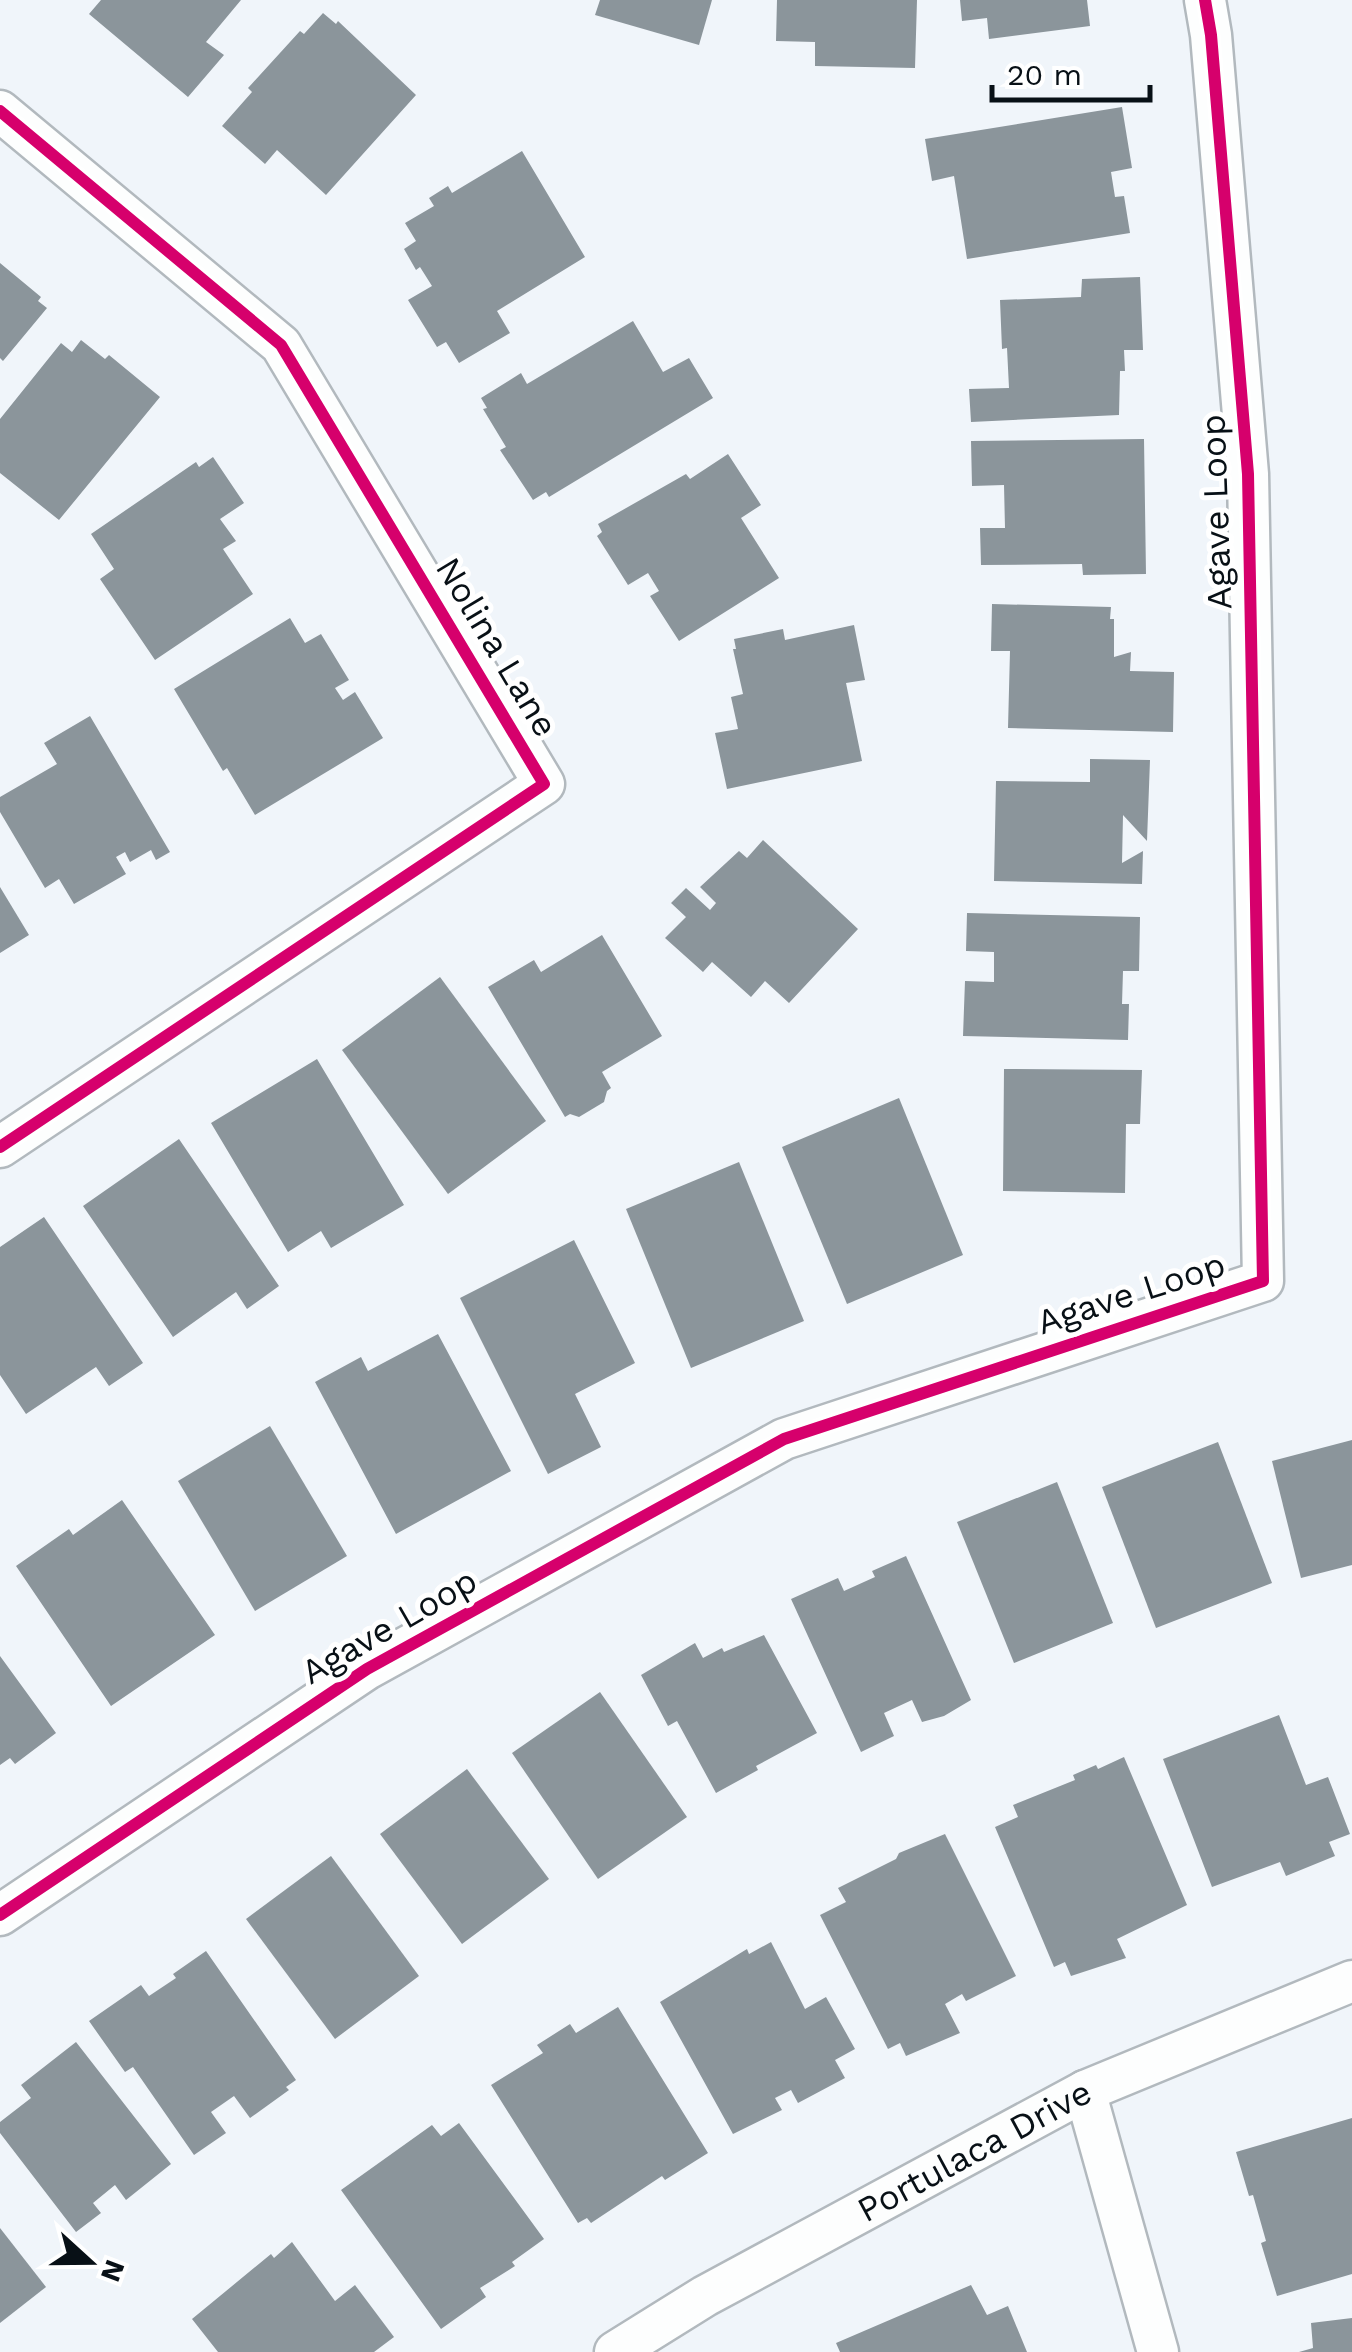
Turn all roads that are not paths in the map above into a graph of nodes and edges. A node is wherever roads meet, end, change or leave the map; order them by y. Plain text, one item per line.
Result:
1 (1205, 0) edge
2 (0, 112) edge
3 (0, 1147) edge
4 (0, 1915) edge
5 (1352, 1982) edge
6 (1084, 2091) junction
7 (614, 2352) edge
8 (1158, 2352) edge

1 - 4 street, Agave Loop
2 - 3 street, Nolina Lane
5 - 6 street, Portulaca Drive
6 - 7 street, Portulaca Drive
6 - 8 street

